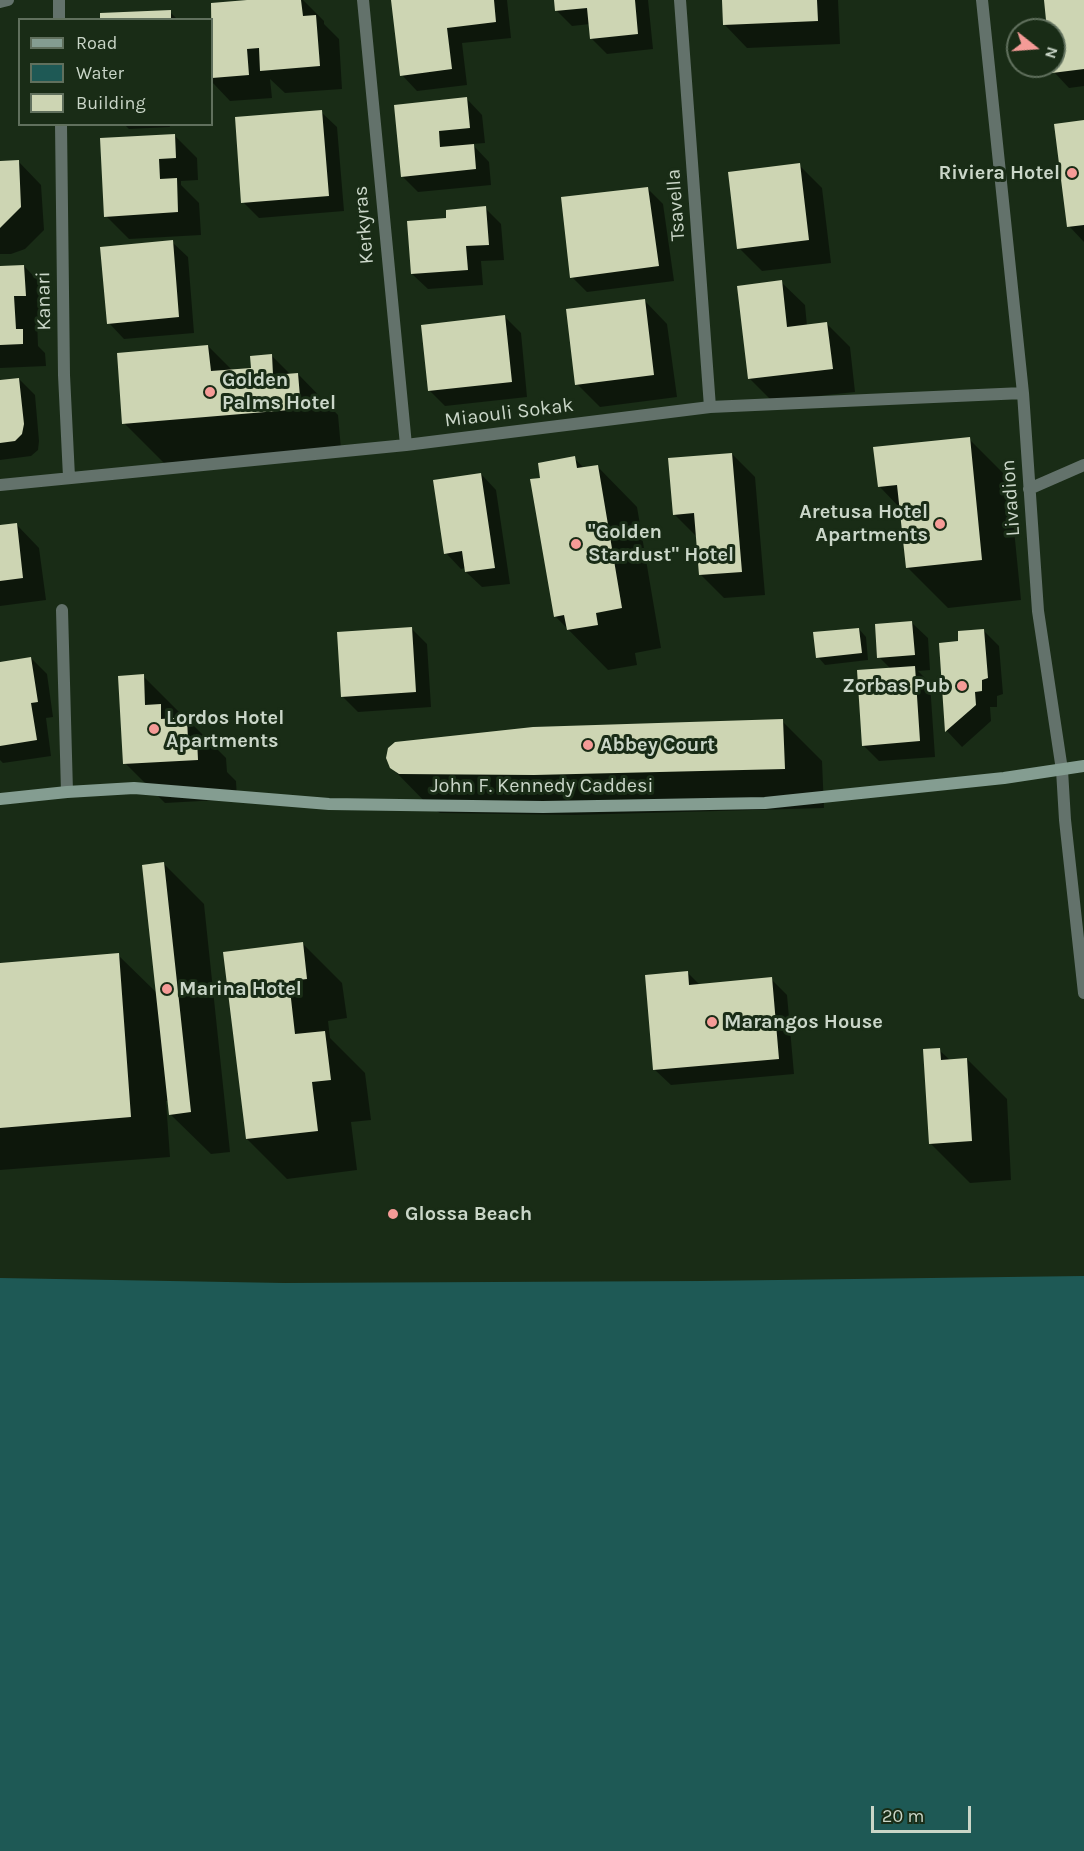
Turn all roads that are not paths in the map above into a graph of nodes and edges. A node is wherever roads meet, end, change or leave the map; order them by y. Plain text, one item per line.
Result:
1 (8, 0) edge
2 (59, 0) edge
3 (363, 0) edge
4 (680, 0) edge
5 (982, 0) edge
6 (0, 2) edge
7 (59, 18) edge
8 (61, 126) edge
9 (1023, 393) junction
10 (710, 407) junction
11 (406, 445) junction
12 (1084, 465) edge
13 (69, 477) junction
14 (0, 485) edge
15 (1029, 489) junction
16 (62, 610) dead end
17 (1084, 766) edge
18 (1062, 770) junction
19 (67, 792) junction
20 (0, 799) edge
21 (1084, 993) edge

1 - 6 street
2 - 7 street
3 - 11 street, Kerkyras
4 - 10 street, Tsavella
5 - 9 street, Livadion
8 - 13 street, Kanari
9 - 10 street, Miaouli Sokak
9 - 15 street, Livadion
10 - 11 street, Miaouli Sokak
11 - 13 street, Miaouli Sokak
12 - 15 street
13 - 14 street, Miaouli Sokak
15 - 18 street, Livadion
16 - 19 street
17 - 18 street, John F. Kennedy Caddesi
18 - 19 street, John F. Kennedy Caddesi
18 - 21 street, Livadion
19 - 20 street, John F. Kennedy Caddesi

